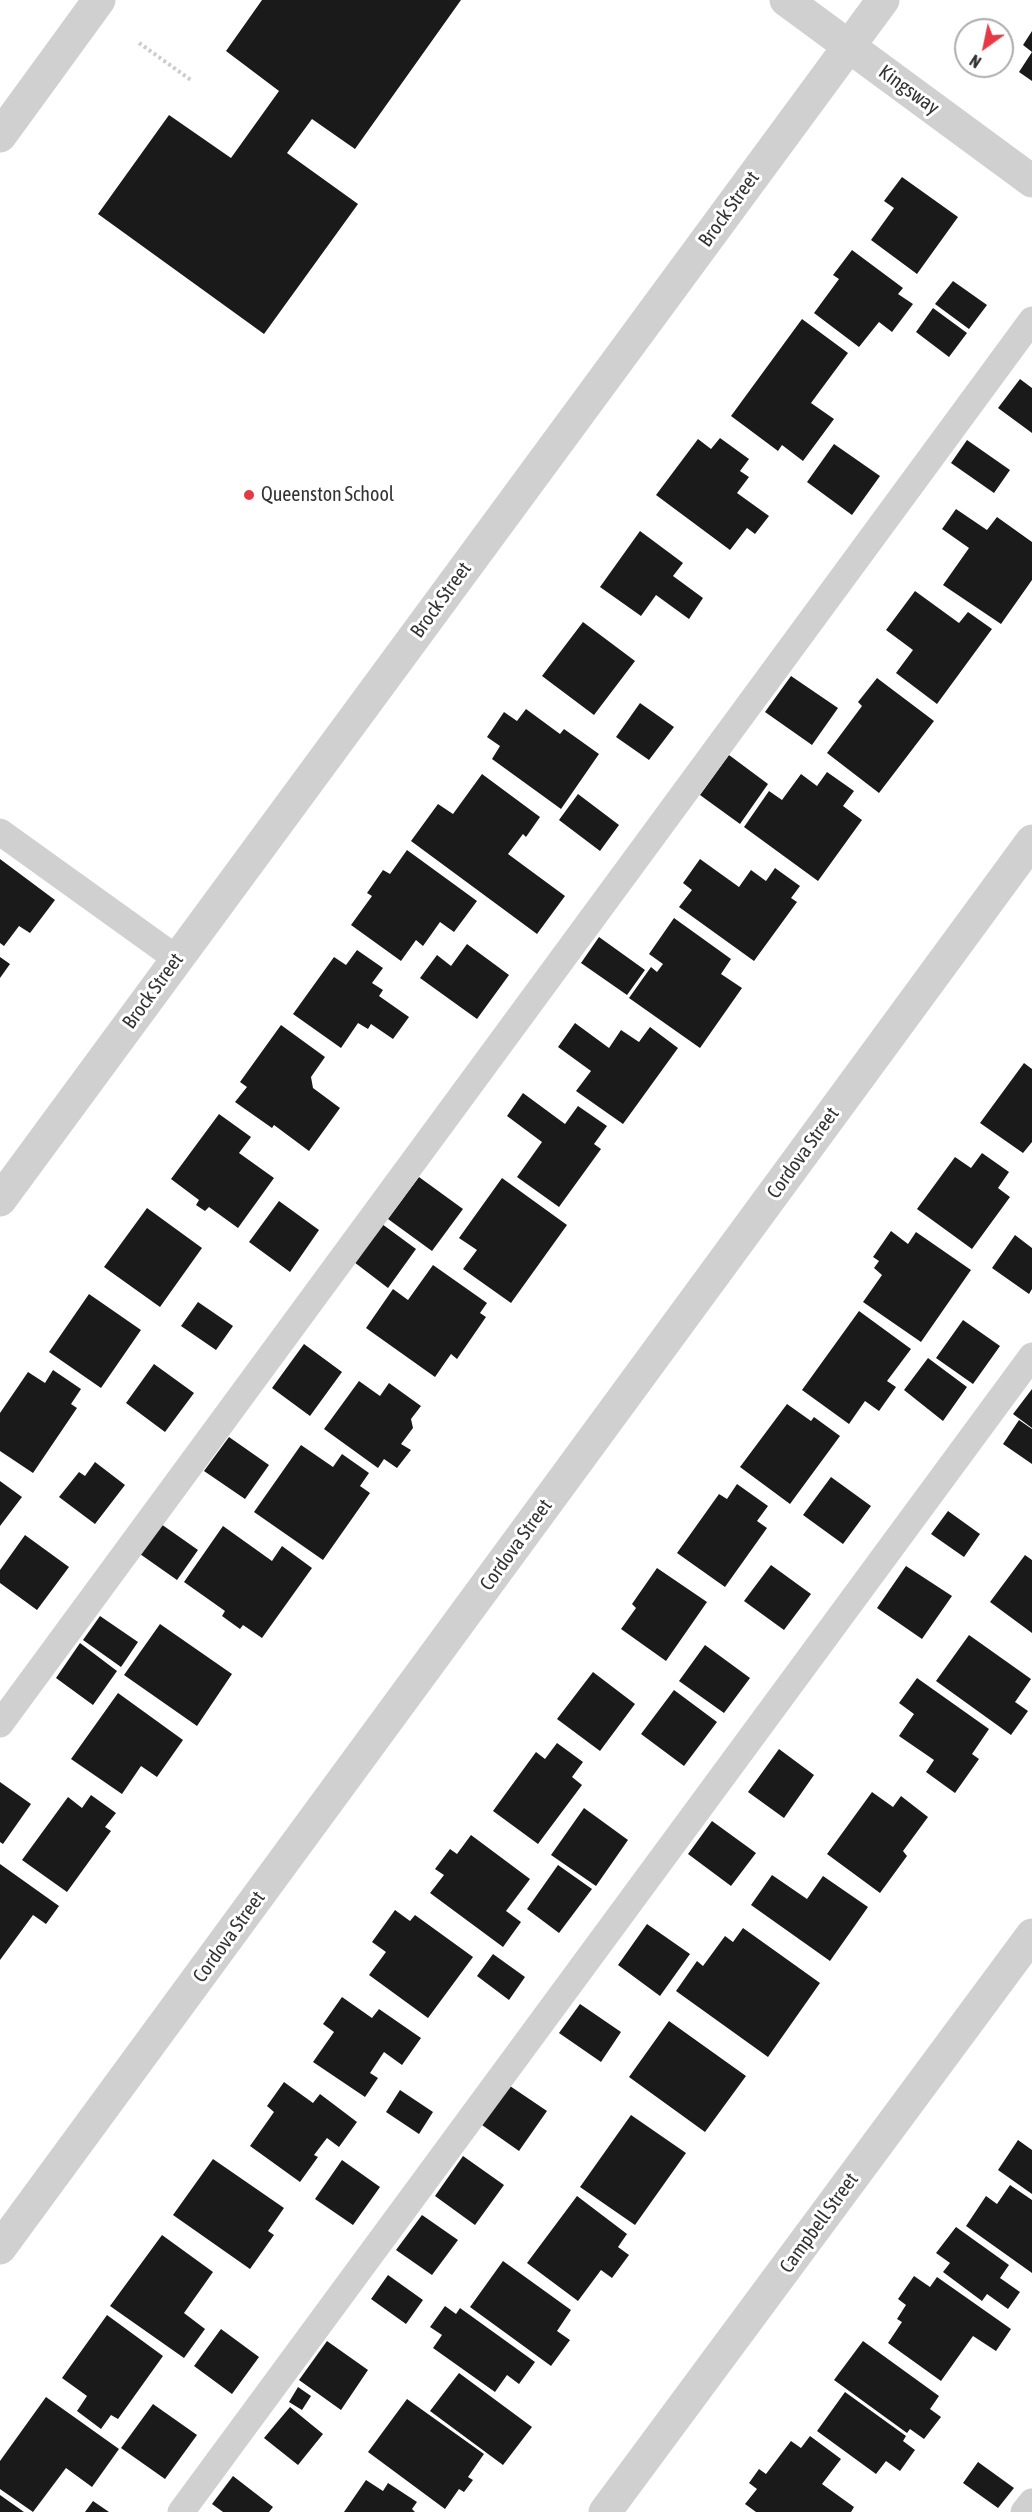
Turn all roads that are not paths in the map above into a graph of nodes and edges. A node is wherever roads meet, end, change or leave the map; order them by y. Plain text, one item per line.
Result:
1 (99, 0) edge
2 (786, 0) edge
3 (883, 0) edge
4 (849, 46) junction
5 (0, 136) edge
6 (1032, 181) edge
7 (1032, 320) edge
8 (0, 832) edge
9 (1032, 842) edge
10 (177, 959) junction
11 (0, 1200) edge
12 (1032, 1356) edge
13 (0, 1724) edge
14 (1032, 1935) edge
15 (0, 2248) edge
16 (1032, 2502) edge
17 (181, 2512) edge
18 (605, 2512) edge
19 (1024, 2512) edge

1 - 5 street
2 - 4 street, Kingsway
3 - 4 street, Brock Street
4 - 6 street, Kingsway
4 - 10 street, Brock Street
7 - 13 lane
8 - 10 lane
9 - 15 street, Cordova Street
10 - 11 street, Brock Street
12 - 17 lane
14 - 18 street, Campbell Street
16 - 19 lane

